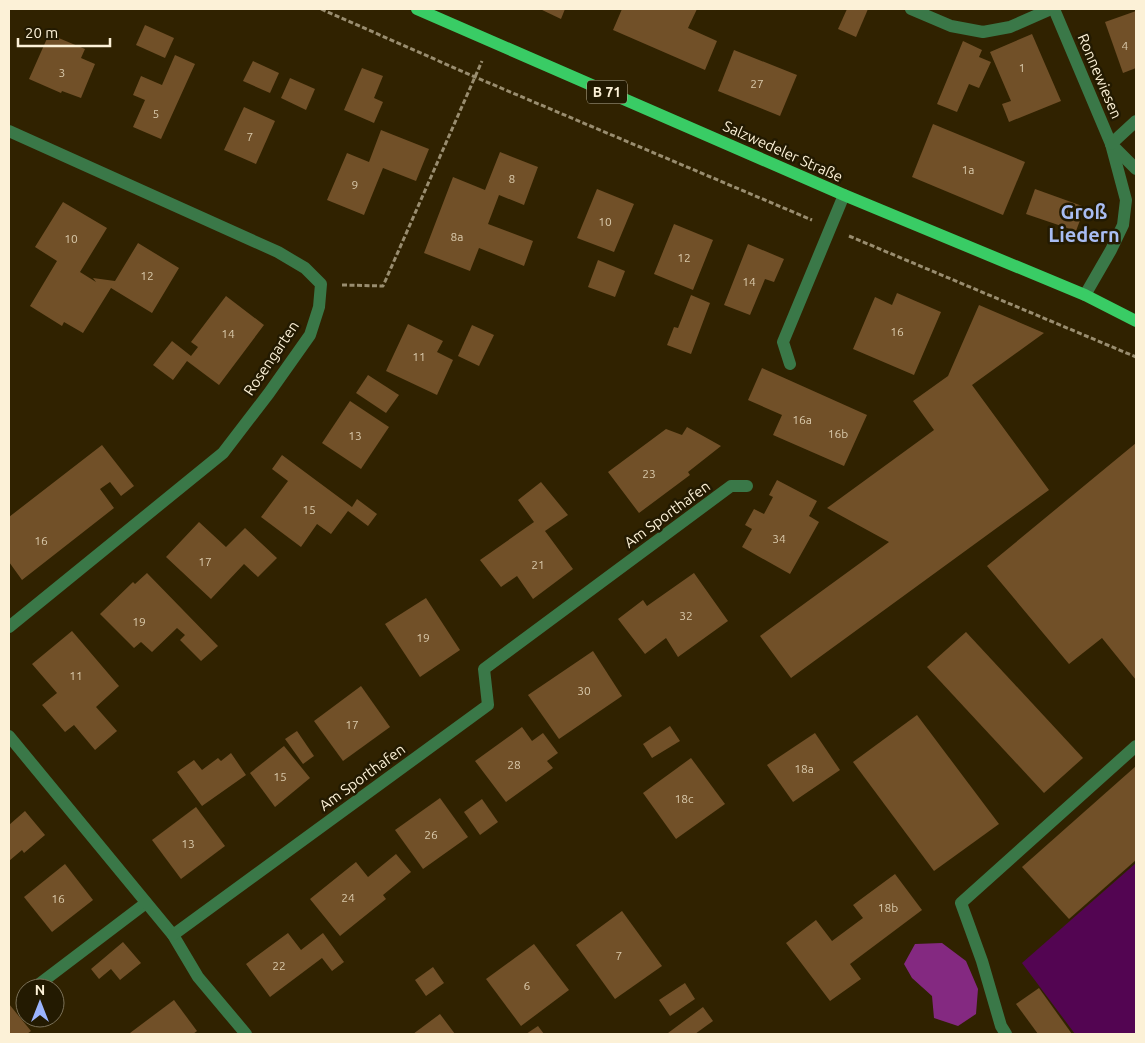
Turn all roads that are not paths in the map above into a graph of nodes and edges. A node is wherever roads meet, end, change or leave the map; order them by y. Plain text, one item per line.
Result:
1 (417, 9) edge
2 (910, 9) edge
3 (1052, 9) edge
4 (1136, 121) edge
5 (9, 131) edge
6 (1111, 144) junction
7 (1136, 169) edge
8 (844, 195) junction
9 (1085, 295) junction
10 (1135, 318) edge
11 (790, 364) dead end
12 (747, 486) dead end
13 (9, 628) edge
14 (9, 736) edge
15 (1136, 746) edge
16 (146, 903) junction
17 (173, 935) junction
18 (47, 978) edge
19 (246, 1034) edge
20 (1006, 1034) edge

1 - 8 main road, Salzwedeler Straße / B 71
2 - 3 street
3 - 6 street, Ronnewiesen
4 - 6 street
5 - 13 street, Rosengarten
6 - 7 street
6 - 9 street, Ronnewiesen
8 - 9 main road, Salzwedeler Straße / B 71
8 - 11 street
9 - 10 main road, Salzwedeler Straße / B 71
12 - 17 street, Am Sporthafen
14 - 16 street
15 - 20 street
16 - 17 street
16 - 18 street
17 - 19 street

